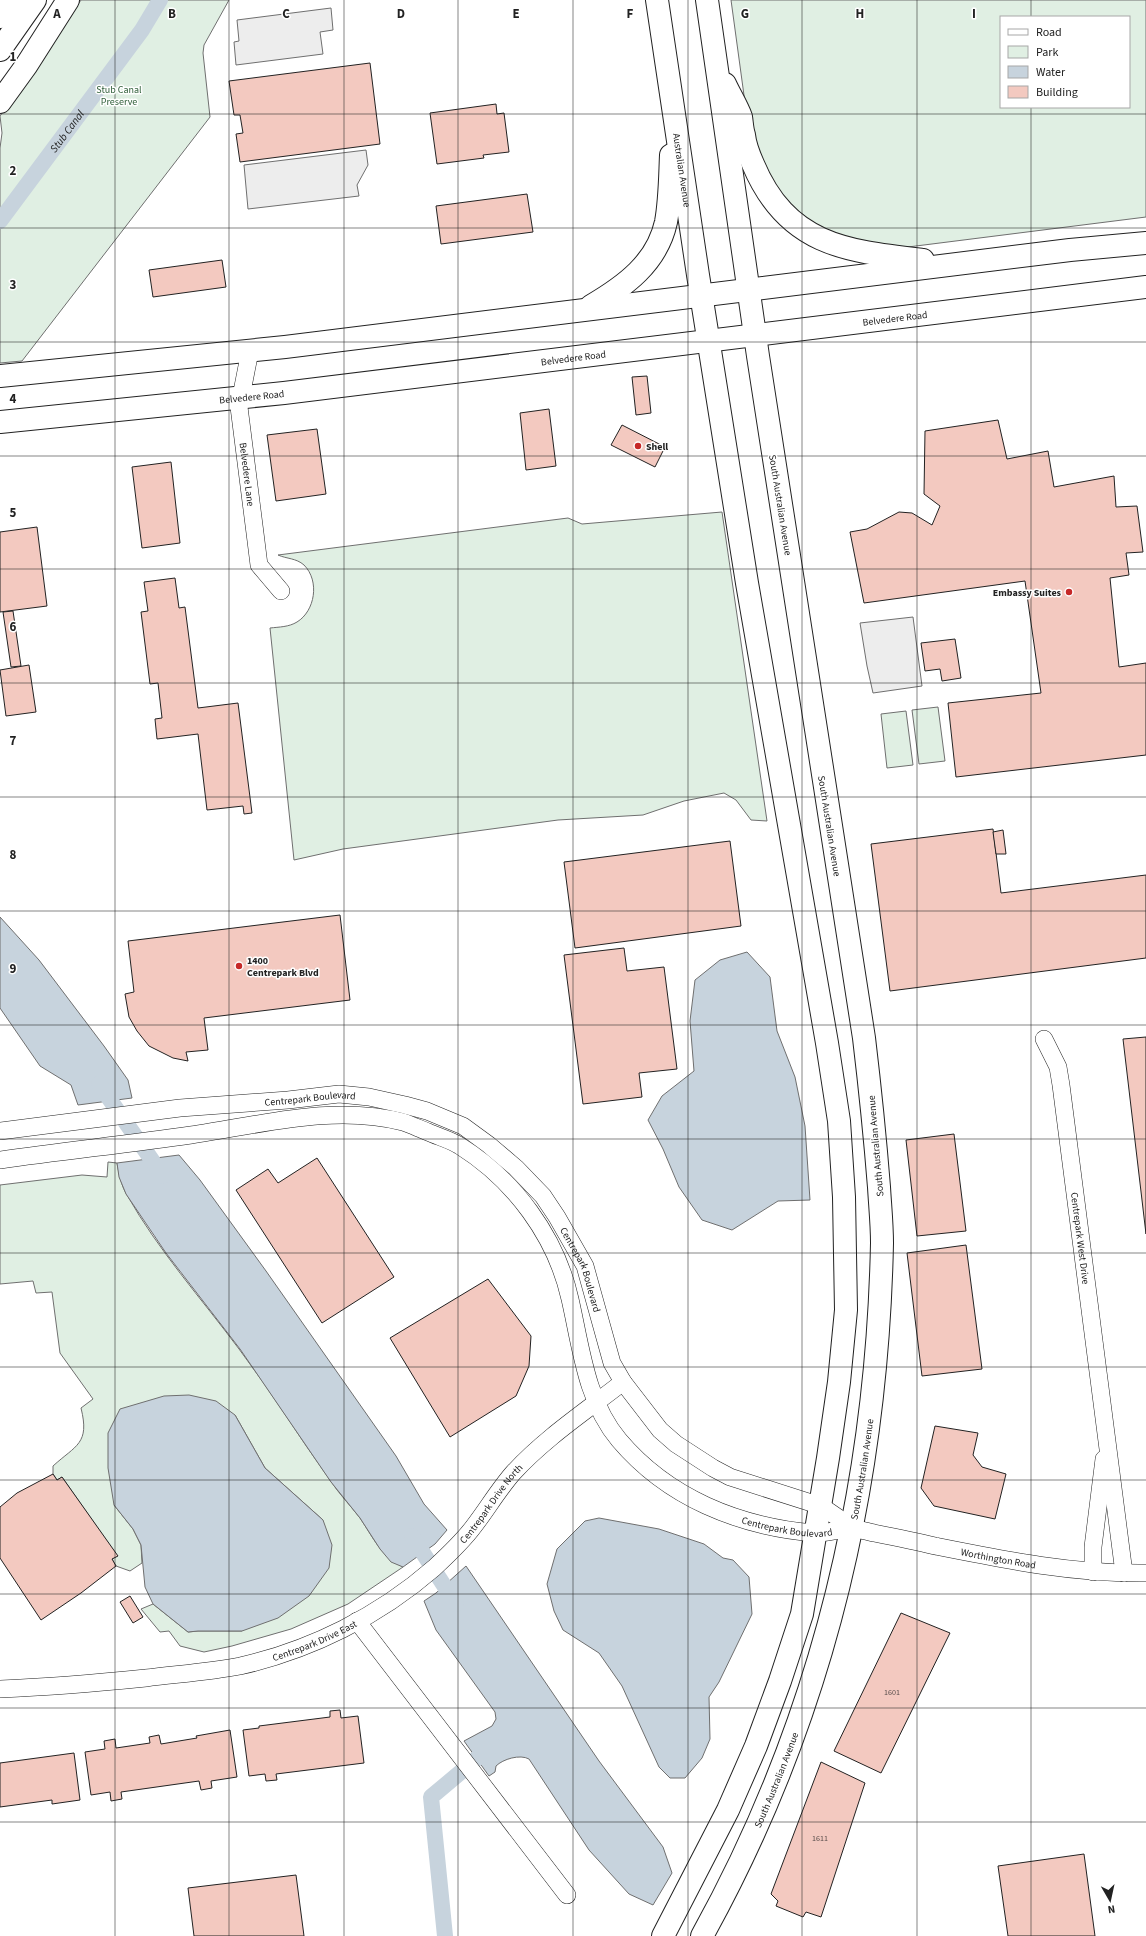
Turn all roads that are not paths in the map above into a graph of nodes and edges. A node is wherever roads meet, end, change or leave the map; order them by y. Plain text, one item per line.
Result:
1 (14, 0) edge
2 (36, 0) edge
3 (68, 0) edge
4 (657, 0) edge
5 (707, 0) edge
6 (0, 17) edge
7 (0, 50) edge
8 (715, 60) junction
9 (0, 85) edge
10 (0, 102) edge
11 (674, 110) junction
12 (1146, 243) edge
13 (960, 264) junction
14 (1146, 287) edge
15 (748, 290) junction
16 (701, 296) junction
17 (583, 310) junction
18 (755, 335) junction
19 (708, 340) junction
20 (250, 351) junction
21 (0, 376) edge
22 (242, 398) junction
23 (0, 422) edge
24 (281, 591) dead end
25 (1044, 1039) dead end
26 (0, 1131) edge
27 (0, 1160) edge
28 (623, 1382) junction
29 (596, 1403) junction
30 (1106, 1441) junction
31 (821, 1506) junction
32 (853, 1528) junction
33 (816, 1534) junction
34 (1093, 1572) junction
35 (1124, 1573) junction
36 (1146, 1573) edge
37 (357, 1621) junction
38 (0, 1689) edge
39 (567, 1895) dead end
40 (663, 1936) edge
41 (702, 1936) edge

1 - 6 main road
2 - 7 main road
3 - 9 main road
3 - 10 main road
4 - 11 main road, Australian Avenue
5 - 8 main road
8 - 13 main road
8 - 15 main road
11 - 16 main road, Australian Avenue
11 - 17 main road
12 - 13 main road
13 - 15 main road
14 - 18 main road, Belvedere Road
15 - 16 main road
15 - 18 main road
16 - 17 main road
16 - 19 main road, Australian Avenue
17 - 20 main road
18 - 19 main road, Belvedere Road
18 - 32 main road, South Australian Avenue
19 - 22 main road, Belvedere Road
19 - 31 main road
20 - 21 main road
20 - 22 street, Belvedere Lane
22 - 23 main road, Belvedere Road
22 - 24 street, Belvedere Lane
25 - 30 street, Centrepark West Drive
26 - 28 street, Centrepark Boulevard
27 - 29 street, Centrepark Boulevard
28 - 29 street, Centrepark Drive North
28 - 31 street, Centrepark Boulevard
29 - 33 street, Centrepark Boulevard
29 - 37 street, Centrepark Drive North
30 - 34 street, Centrepark West Drive
30 - 35 street, Centrepark West Drive
31 - 32 street, Centrepark Boulevard
31 - 33 main road
32 - 33 street, Centrepark Boulevard
32 - 34 street, Worthington Road
32 - 41 main road, South Australian Avenue
33 - 40 main road
34 - 35 street, Worthington Road
35 - 36 street, Worthington Road
37 - 38 street, Centrepark Drive East
37 - 39 street, Centrepark Drive East

